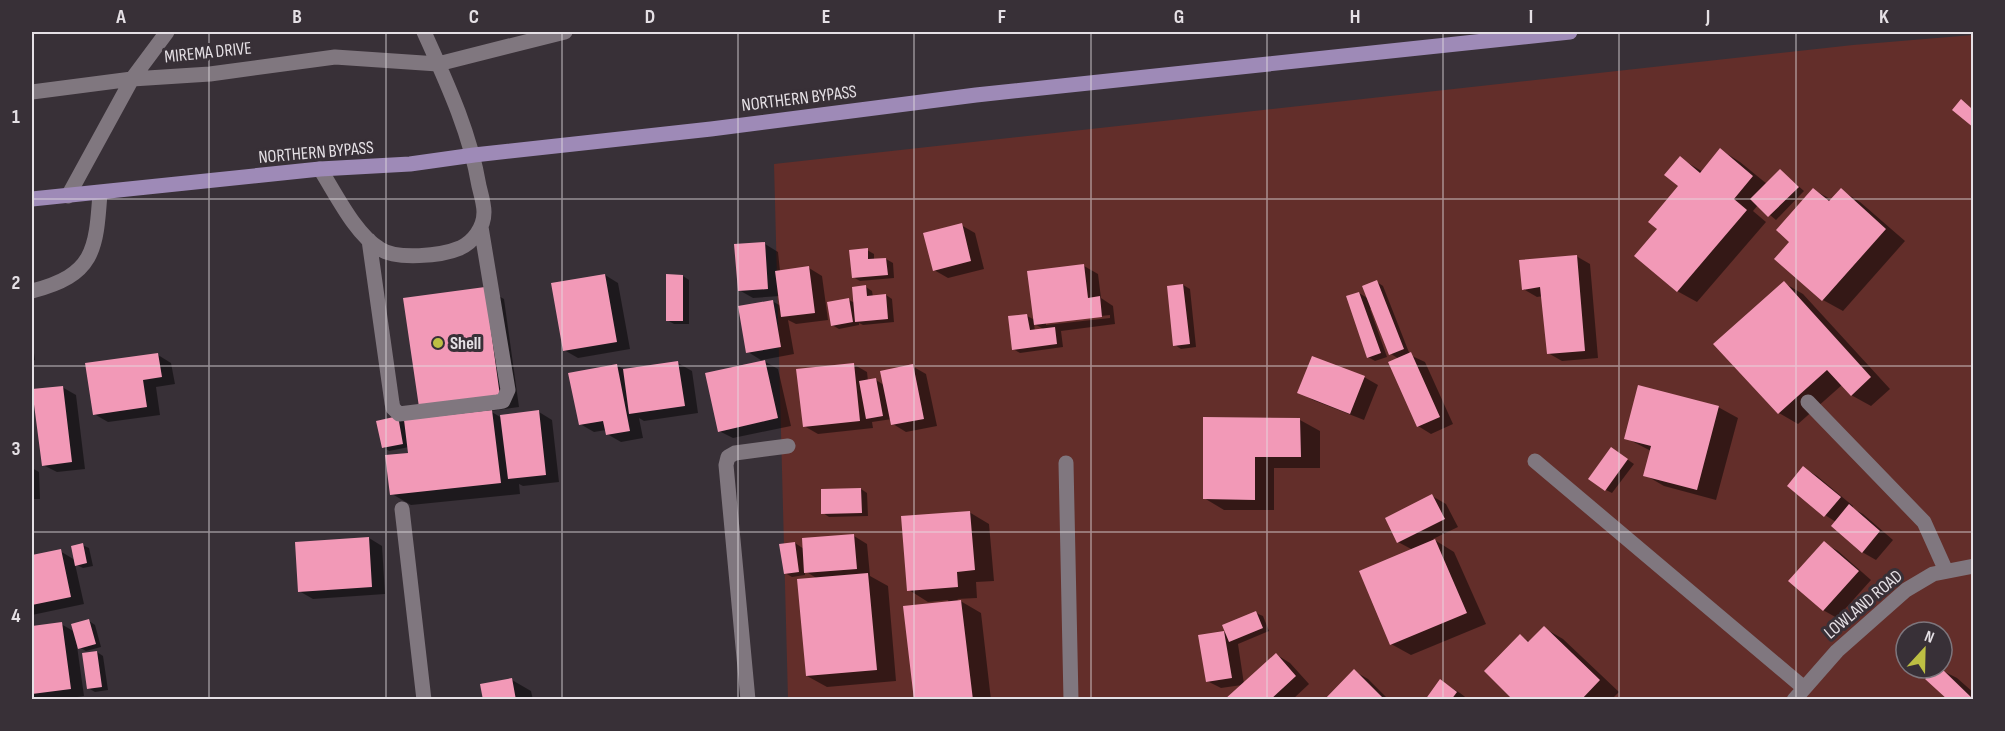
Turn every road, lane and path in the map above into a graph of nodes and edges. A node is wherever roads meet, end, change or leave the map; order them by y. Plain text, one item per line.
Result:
1 (167, 32) edge
2 (424, 32) edge
3 (565, 32) edge
4 (1570, 32) edge
5 (438, 64) junction
6 (132, 79) junction
7 (32, 92) edge
8 (474, 155) junction
9 (320, 169) junction
10 (100, 193) junction
11 (68, 195) junction
12 (32, 199) edge
13 (481, 227) junction
14 (369, 240) junction
15 (32, 291) edge
16 (1808, 402) dead end
17 (788, 446) dead end
18 (1535, 461) dead end
19 (1066, 464) dead end
20 (402, 509) dead end
21 (1974, 566) edge
22 (1946, 571) junction
23 (1799, 694) edge
24 (424, 699) edge
25 (748, 699) edge
26 (1071, 699) edge

1 - 6 street
2 - 5 street
3 - 5 street, MIREMA DRIVE
4 - 8 main road, NORTHERN BYPASS
5 - 6 street, MIREMA DRIVE
5 - 8 street
6 - 7 street, MIREMA DRIVE
6 - 11 street
8 - 9 main road, NORTHERN BYPASS
8 - 13 street
9 - 10 main road, NORTHERN BYPASS
9 - 14 street
10 - 11 main road, NORTHERN BYPASS
10 - 15 street
11 - 12 main road, NORTHERN BYPASS
13 - 14 street
13 - 14 street
16 - 22 street
17 - 25 street
18 - 23 street
19 - 26 street
20 - 24 street
21 - 22 street, LOWLAND ROAD
22 - 23 street, LOWLAND ROAD

